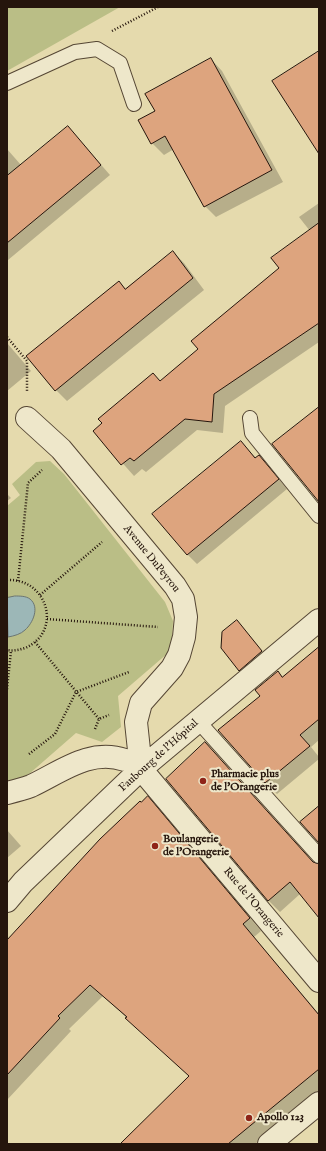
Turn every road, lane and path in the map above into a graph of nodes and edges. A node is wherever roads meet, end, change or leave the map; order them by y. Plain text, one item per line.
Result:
1 (158, 7) edge
2 (111, 31) dead end
3 (7, 83) edge
4 (134, 104) dead end
5 (7, 337) edge
6 (27, 418) joint
7 (250, 418) dead end
8 (47, 475) dead end
9 (319, 516) edge
10 (97, 536) dead end
11 (7, 580) edge
12 (18, 581) junction
13 (40, 595) junction
14 (47, 618) junction
15 (319, 620) edge
16 (163, 628) dead end
17 (35, 642) junction
18 (7, 650) edge
19 (11, 651) junction
20 (133, 668) dead end
21 (7, 689) edge
22 (76, 692) junction
23 (141, 703) junction
24 (99, 719) junction
25 (198, 721) junction
26 (24, 757) dead end
27 (82, 761) junction
28 (141, 769) junction
29 (7, 793) edge
30 (319, 856) edge
31 (7, 901) edge
32 (319, 981) edge
33 (319, 1103) edge
34 (269, 1144) edge

1 - 2 path
3 - 4 lane
5 - 6 path
6 - 23 street, Avenue DuPeyrou
7 - 9 lane
8 - 12 path
10 - 13 path
11 - 12 path
12 - 13 path
13 - 14 path
14 - 16 path
14 - 17 path
15 - 25 street, Faubourg de l'Hôpital
17 - 19 path
17 - 22 path
18 - 19 path
19 - 21 path
20 - 22 path
22 - 24 path
22 - 26 path
23 - 24 path
23 - 28 street, Avenue DuPeyrou
24 - 27 path
25 - 28 street, Faubourg de l'Hôpital
25 - 30 lane
27 - 28 street
27 - 29 street
28 - 31 street, Faubourg de l'Hôpital
28 - 32 street, Rue de l'Orangerie
33 - 34 street

